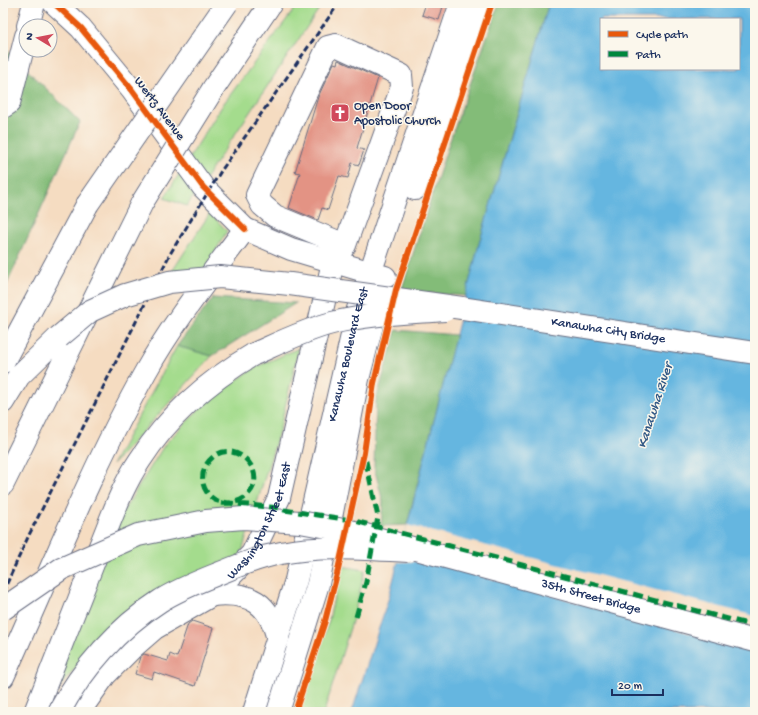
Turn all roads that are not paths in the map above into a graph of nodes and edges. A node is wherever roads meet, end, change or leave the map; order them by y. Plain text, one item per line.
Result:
1 (34, 3) edge
2 (54, 3) edge
3 (227, 3) edge
4 (272, 3) edge
5 (461, 3) edge
6 (479, 3) edge
7 (30, 18) edge
8 (20, 58) edge
9 (3, 107) edge
10 (244, 229) junction
11 (345, 245) junction
12 (333, 262) junction
13 (378, 275) junction
14 (462, 308) junction
15 (755, 353) edge
16 (3, 362) edge
17 (3, 402) edge
18 (3, 484) edge
19 (427, 552) junction
20 (212, 595) junction
21 (3, 609) edge
22 (278, 640) junction
23 (755, 641) edge
24 (3, 677) edge
25 (35, 712) edge
26 (59, 712) edge
27 (79, 712) edge
28 (254, 712) edge
29 (278, 712) edge

1 - 7 main road
2 - 10 main road, Wertz Avenue
3 - 16 main road, bridge
4 - 18 main road, bridge
5 - 13 main road, Kanawha Boulevard East
6 - 13 main road, Kanawha Boulevard East
8 - 9 main road
10 - 12 main road, Wertz Avenue
10 - 24 main road
11 - 11 main road
11 - 12 main road
12 - 13 main road, Wertz Avenue
12 - 20 main road, Washington Street East
13 - 22 main road, Kanawha Boulevard East
13 - 29 main road, Kanawha Boulevard East
14 - 15 main road, Kanawha City Bridge
14 - 17 main road, bridge
14 - 25 main road, bridge
19 - 21 main road, bridge
19 - 23 main road, 35th Street Bridge
19 - 26 main road, bridge
20 - 22 main road
20 - 27 main road, Washington Street East
22 - 28 main road, Kanawha Boulevard East

